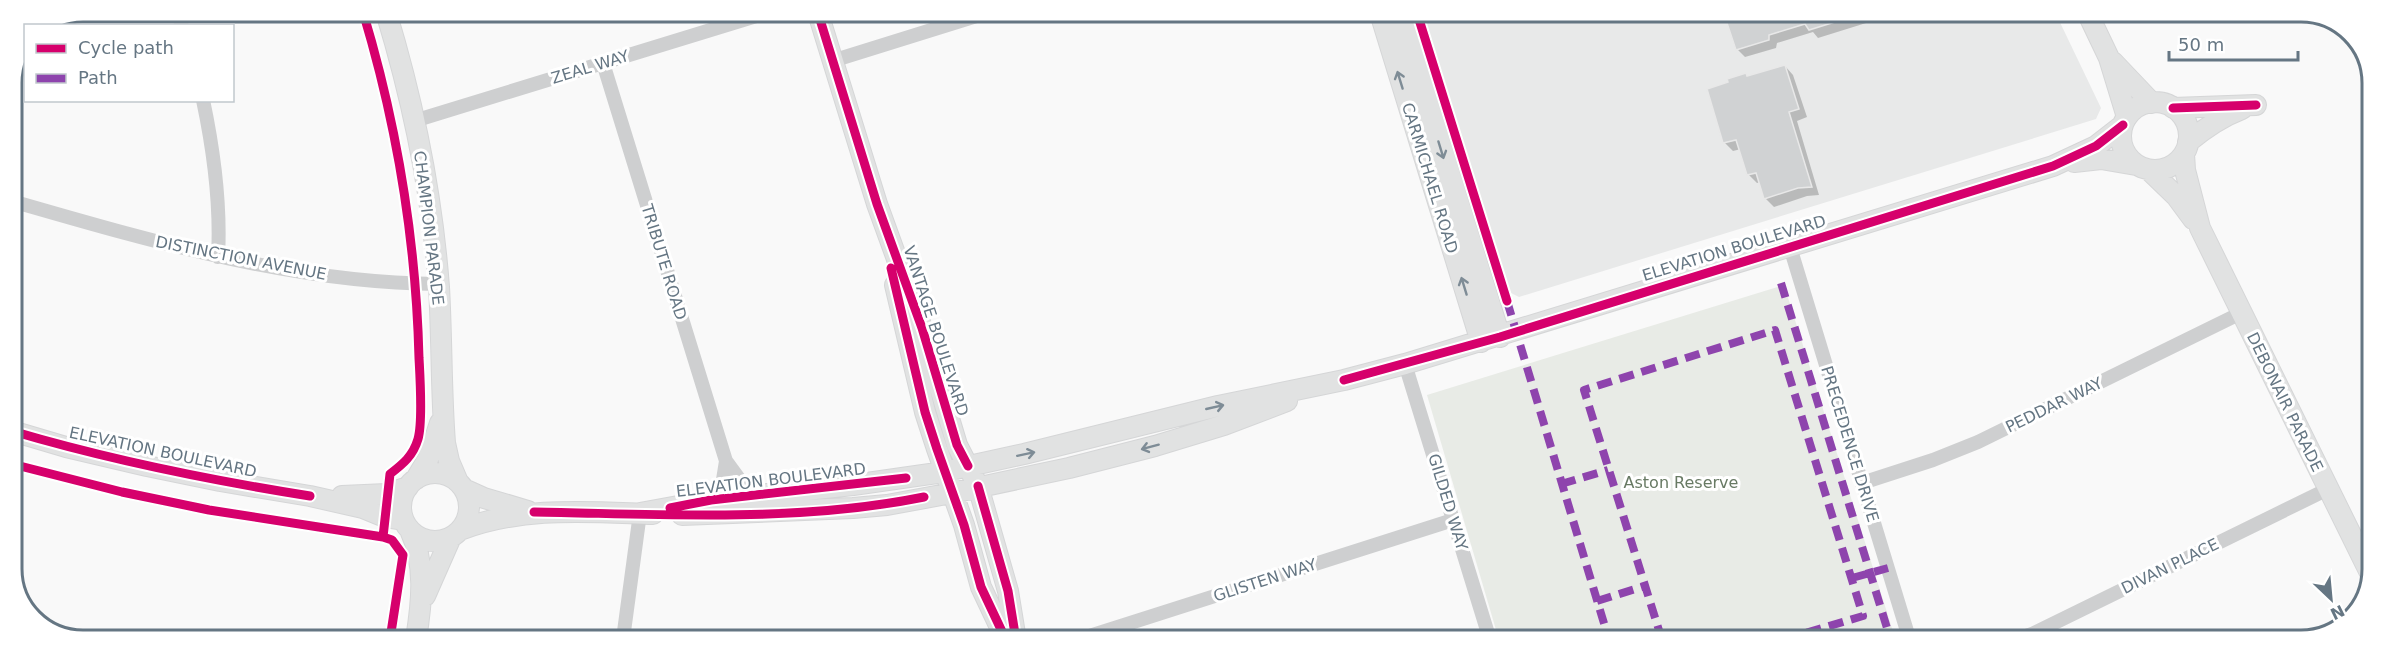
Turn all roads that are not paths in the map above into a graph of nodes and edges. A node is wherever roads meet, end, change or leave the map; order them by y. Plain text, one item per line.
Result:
1 (389, 22) edge
2 (737, 22) edge
3 (821, 22) edge
4 (957, 22) edge
5 (1383, 22) edge
6 (1403, 22) edge
7 (2092, 22) edge
8 (2109, 58) junction
9 (832, 61) junction
10 (603, 63) junction
11 (203, 102) edge
12 (2152, 103) junction
13 (2173, 108) junction
14 (414, 121) junction
15 (2125, 121) junction
16 (2186, 148) junction
17 (2053, 166) junction
18 (2142, 167) junction
19 (22, 204) edge
20 (877, 204) junction
21 (2200, 228) junction
22 (1790, 247) junction
23 (218, 257) junction
24 (439, 284) junction
25 (2241, 313) junction
26 (1500, 337) junction
27 (1481, 342) junction
28 (1405, 364) junction
29 (1344, 380) junction
30 (442, 412) junction
31 (23, 434) edge
32 (726, 461) junction
33 (968, 466) junction
34 (944, 471) junction
35 (412, 483) junction
36 (1862, 483) junction
37 (461, 486) junction
38 (978, 486) junction
39 (2328, 489) junction
40 (952, 493) junction
41 (309, 496) junction
42 (758, 496) junction
43 (711, 500) junction
44 (534, 512) junction
45 (640, 513) junction
46 (1453, 520) junction
47 (406, 525) junction
48 (456, 534) junction
49 (2362, 558) edge
50 (421, 607) junction
51 (418, 630) edge
52 (624, 630) edge
53 (1001, 630) edge
54 (1015, 630) edge
55 (1108, 630) edge
56 (1487, 630) edge
57 (1907, 630) edge
58 (2040, 630) edge

1 - 14 street, CHAMPION PARADE
2 - 10 street, ZEAL WAY
3 - 9 street, VANTAGE BOULEVARD
4 - 9 street
27 -> 5 street, CARMICHAEL ROAD
6 -> 26 street, CARMICHAEL ROAD
7 - 8 street
8 - 12 street
8 - 15 street
9 - 20 street, VANTAGE BOULEVARD
10 - 14 street, ZEAL WAY
10 - 32 street, TRIBUTE ROAD
11 - 23 street
12 - 13 street
12 - 15 street
13 - 16 street
13 - 16 street
14 - 24 street, CHAMPION PARADE
15 - 17 street, ELEVATION BOULEVARD
15 - 18 street
16 - 18 street
16 - 21 street, DEBONAIR PARADE
17 - 18 street, ELEVATION BOULEVARD
17 - 22 street, ELEVATION BOULEVARD
18 - 21 street, DEBONAIR PARADE
19 - 23 street, DISTINCTION AVENUE
20 - 33 street, VANTAGE BOULEVARD
20 - 34 street, VANTAGE BOULEVARD
21 - 25 street, DEBONAIR PARADE
22 - 26 street, ELEVATION BOULEVARD
22 - 36 street, PRECEDENCE DRIVE
23 - 24 street, DISTINCTION AVENUE
24 - 30 street, CHAMPION PARADE
25 - 36 street, PEDDAR WAY
25 - 39 street, DEBONAIR PARADE
26 - 27 street, ELEVATION BOULEVARD
27 - 28 street, ELEVATION BOULEVARD
28 - 29 street, ELEVATION BOULEVARD
28 - 46 street, GILDED WAY
33 -> 29 street, ELEVATION BOULEVARD
29 -> 38 street, ELEVATION BOULEVARD
30 - 35 street, CHAMPION PARADE
30 - 37 street, CHAMPION PARADE
31 - 41 street, ELEVATION BOULEVARD
32 - 42 street
32 - 43 street
33 - 34 street, ELEVATION BOULEVARD
33 - 38 street, VANTAGE BOULEVARD
34 - 40 street, VANTAGE BOULEVARD
34 - 42 street, ELEVATION BOULEVARD
35 - 37 street
35 - 41 street, ELEVATION BOULEVARD
35 - 47 street
36 - 57 street, PRECEDENCE DRIVE
37 - 44 street, ELEVATION BOULEVARD
37 - 48 street
38 - 40 street, ELEVATION BOULEVARD
38 - 54 street, VANTAGE BOULEVARD
39 - 49 street, DEBONAIR PARADE
39 - 58 street, DIVAN PLACE
40 - 45 street, ELEVATION BOULEVARD
40 - 53 street, VANTAGE BOULEVARD
41 - 47 street, ELEVATION BOULEVARD
42 - 43 street, ELEVATION BOULEVARD
43 - 45 street, ELEVATION BOULEVARD
44 - 45 street, ELEVATION BOULEVARD
44 - 48 street, ELEVATION BOULEVARD
45 - 52 street
46 - 55 street, GLISTEN WAY
46 - 56 street, GILDED WAY
47 - 48 street
47 - 50 street
48 - 50 street
50 - 51 street

